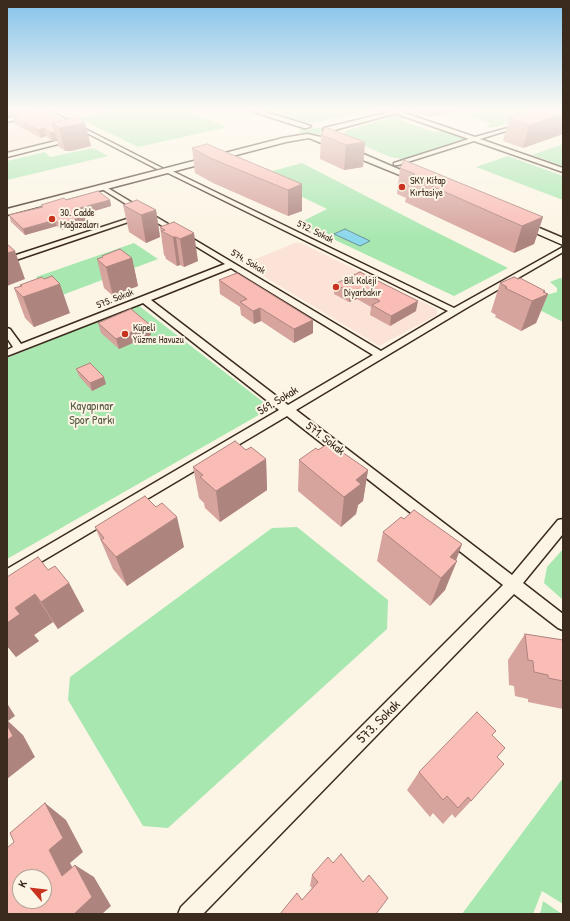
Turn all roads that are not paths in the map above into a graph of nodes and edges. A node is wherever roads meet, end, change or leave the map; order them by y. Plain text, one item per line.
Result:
1 (130, 153) edge
2 (221, 153) edge
3 (237, 153) edge
4 (357, 153) edge
5 (369, 153) edge
6 (433, 153) edge
7 (514, 153) edge
8 (396, 164) junction
9 (159, 168) junction
10 (563, 170) edge
11 (168, 171) junction
12 (104, 188) junction
13 (7, 207) edge
14 (7, 212) edge
15 (148, 214) junction
16 (563, 233) edge
17 (563, 242) edge
18 (563, 249) edge
19 (7, 261) edge
20 (231, 264) junction
21 (144, 300) junction
22 (454, 311) junction
23 (7, 331) edge
24 (19, 348) junction
25 (7, 353) edge
26 (380, 355) junction
27 (289, 410) junction
28 (563, 524) edge
29 (7, 576) edge
30 (513, 585) junction
31 (563, 623) edge
32 (188, 914) edge

1 - 9 street
2 - 9 main road
3 - 11 main road
4 - 8 main road
5 - 8 main road
6 - 8 street
7 - 10 street
9 - 13 main road
11 - 12 main road
11 - 22 street, 572. Sokak
12 - 14 main road
12 - 15 street, 574. Sokak
15 - 19 street
15 - 20 street, 574. Sokak
16 - 17 main road
18 - 22 street, 569. Sokak
20 - 21 street, 575. Sokak
20 - 26 street, 574. Sokak
21 - 24 street, 575. Sokak
21 - 27 street, 571. Sokak
22 - 26 street, 569. Sokak
23 - 24 street
24 - 25 street, 575. Sokak
26 - 27 street, 569. Sokak
27 - 29 street, 569. Sokak
27 - 30 street, 571. Sokak
28 - 30 street, 573. Sokak
30 - 31 street, 571. Sokak
30 - 32 street, 573. Sokak

